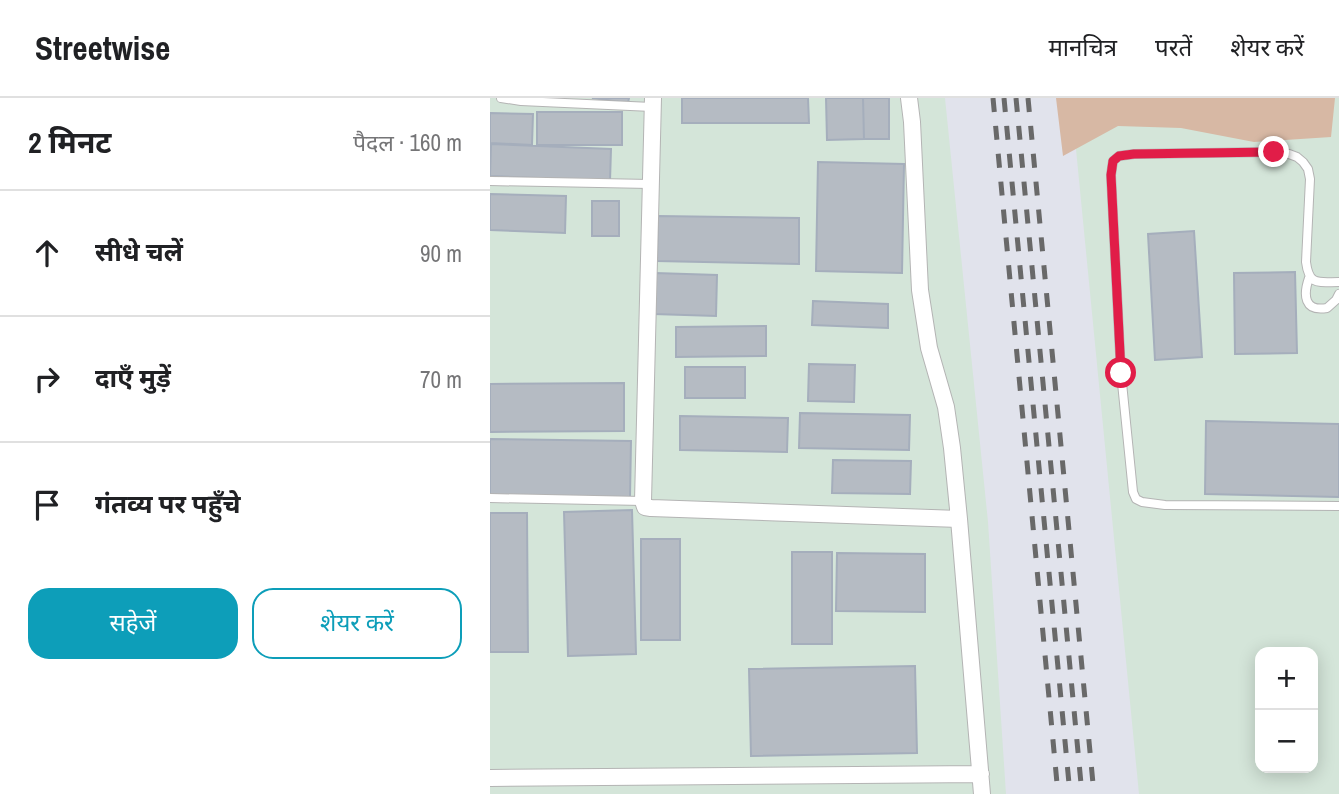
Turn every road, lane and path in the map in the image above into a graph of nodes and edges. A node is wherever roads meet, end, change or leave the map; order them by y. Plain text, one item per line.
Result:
1 (501, 98) edge
2 (909, 98) edge
3 (653, 103) edge
4 (490, 181) edge
5 (650, 184) junction
6 (1309, 278) junction
7 (1339, 282) edge
8 (1339, 294) edge
9 (490, 498) edge
10 (643, 502) junction
11 (1339, 506) edge
12 (959, 519) junction
13 (981, 774) junction
14 (490, 778) edge
15 (982, 794) edge

1 - 3 lane
2 - 12 street
3 - 5 street
4 - 5 lane
5 - 10 street
6 - 7 lane
6 - 8 lane
6 - 11 lane
9 - 10 lane
10 - 12 street
12 - 13 street
13 - 14 street
13 - 15 street

